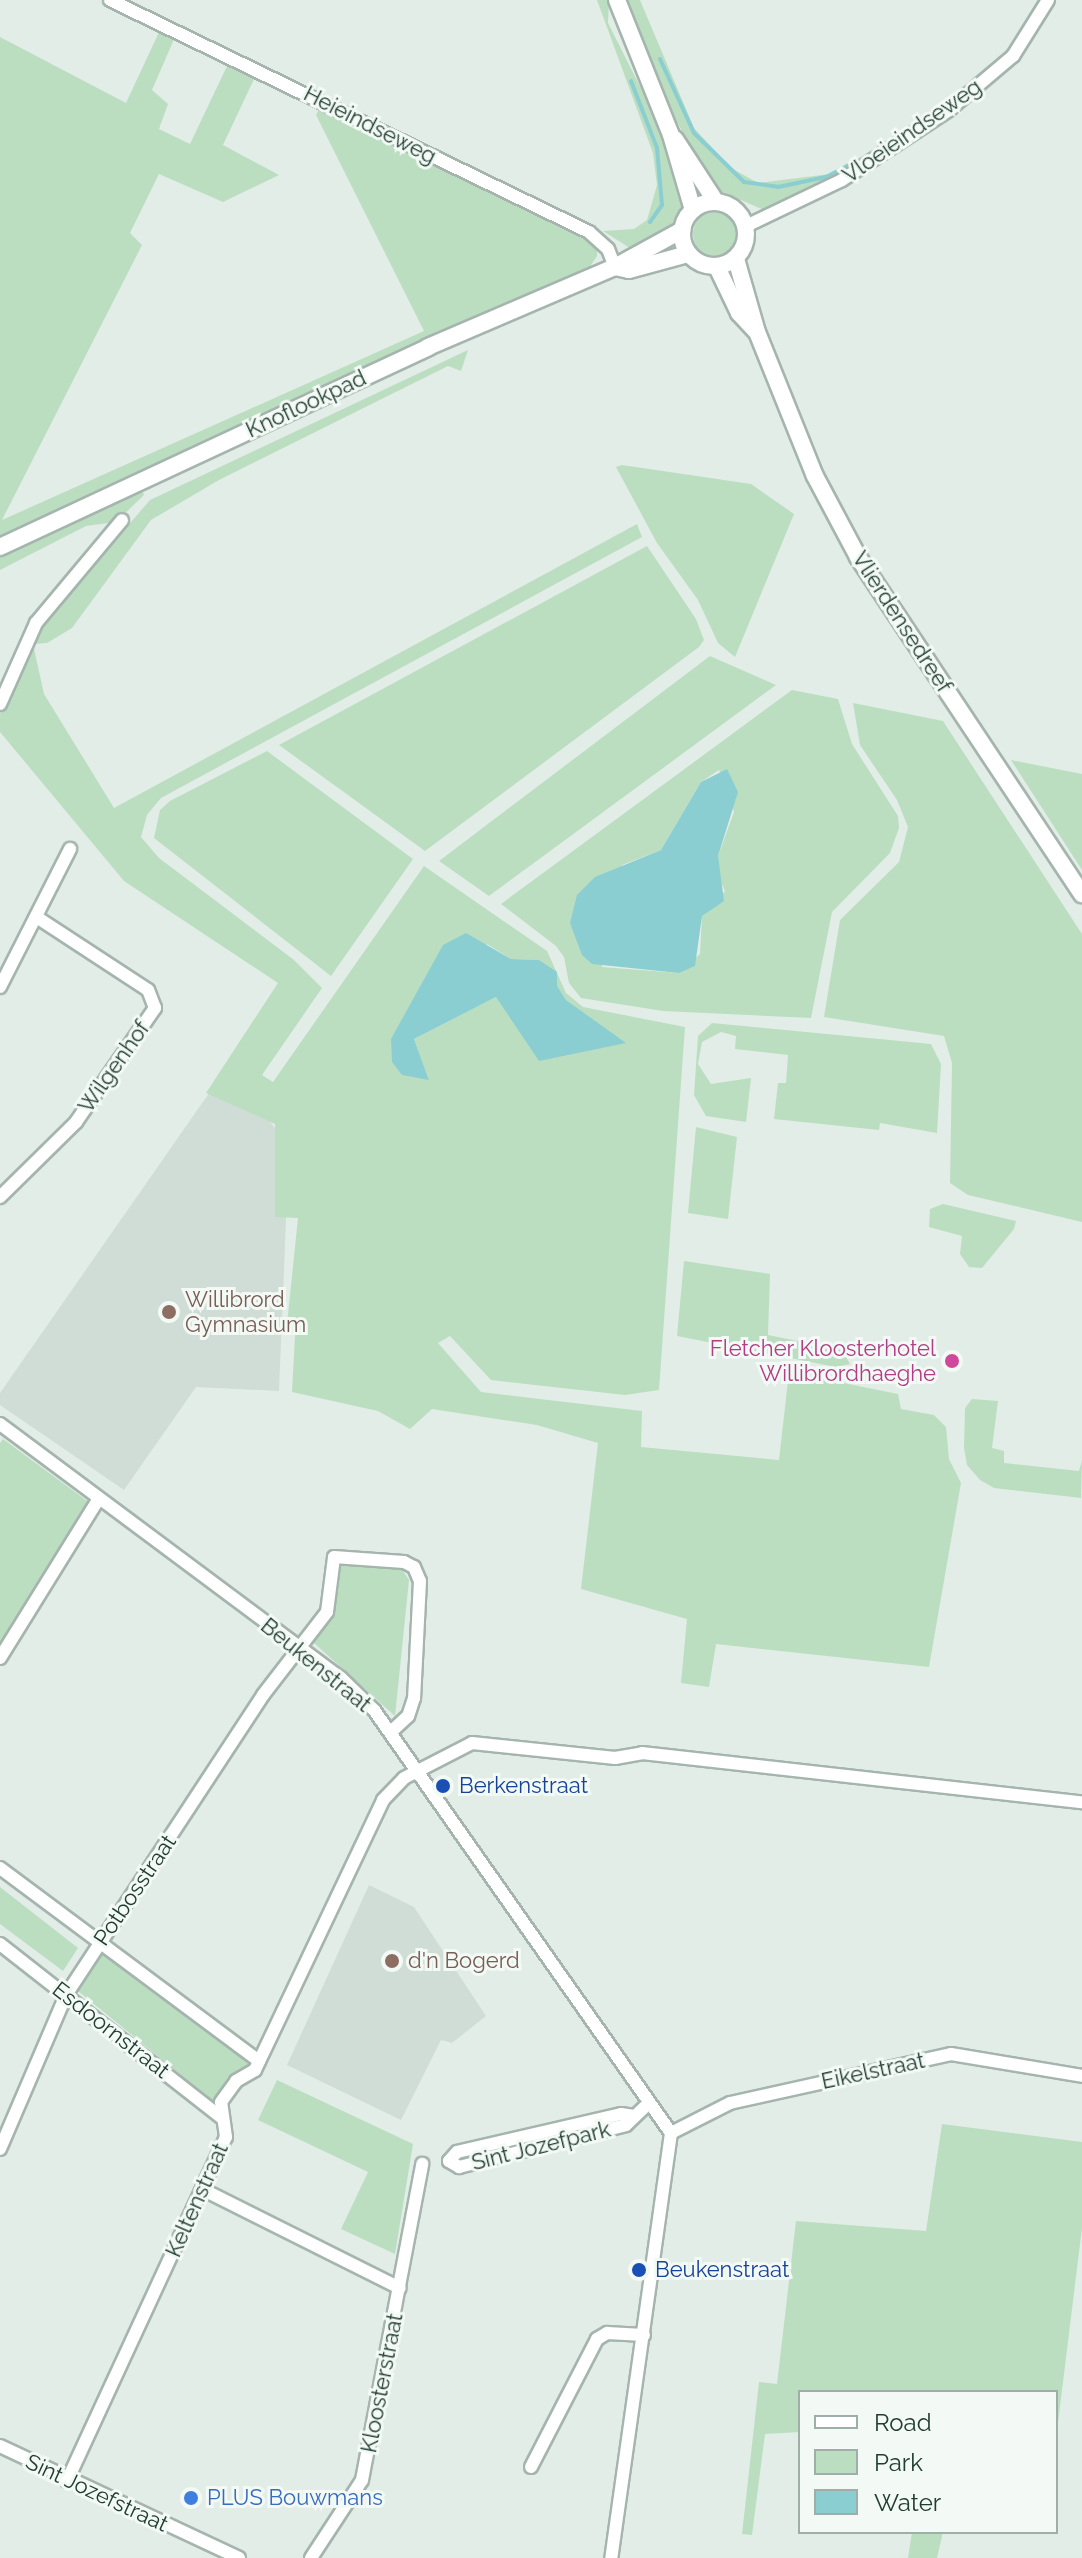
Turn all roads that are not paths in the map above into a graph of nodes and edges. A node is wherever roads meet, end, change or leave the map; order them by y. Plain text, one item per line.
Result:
1 (110, 0) edge
2 (617, 0) edge
3 (1048, 0) edge
4 (671, 135) junction
5 (716, 202) junction
6 (693, 210) junction
7 (746, 226) junction
8 (682, 230) junction
9 (688, 254) junction
10 (736, 259) junction
11 (615, 267) junction
12 (717, 267) junction
13 (757, 332) junction
14 (122, 520) dead end
15 (0, 547) edge
16 (0, 704) edge
17 (70, 849) dead end
18 (1082, 894) edge
19 (38, 918) junction
20 (0, 987) edge
21 (0, 1197) edge
22 (0, 1424) edge
23 (98, 1500) junction
24 (301, 1649) junction
25 (0, 1658) edge
26 (392, 1731) junction
27 (421, 1769) junction
28 (1082, 1802) edge
29 (0, 1868) edge
30 (0, 1944) edge
31 (98, 1944) junction
32 (66, 1995) junction
33 (259, 2061) junction
34 (1082, 2076) edge
35 (647, 2105) junction
36 (634, 2116) junction
37 (221, 2117) junction
38 (671, 2133) junction
39 (0, 2149) edge
40 (422, 2164) dead end
41 (202, 2189) junction
42 (400, 2288) junction
43 (644, 2335) junction
44 (0, 2446) edge
45 (531, 2467) dead end
46 (67, 2481) junction
47 (239, 2558) edge
48 (311, 2558) edge
49 (611, 2558) edge

1 - 11 street, Heieindseweg
2 - 4 main road
3 - 7 street, Vloeieindseweg
4 - 5 main road
4 - 6 main road
5 - 6 main road
5 - 7 main road
6 - 8 main road
7 - 10 main road
8 - 9 main road
8 - 11 main road, Knoflookpad
9 - 11 main road, Knoflookpad
9 - 12 main road
10 - 12 main road
10 - 13 main road, Vlierdensedreef
11 - 15 main road, Knoflookpad
12 - 13 main road, Vlierdensedreef
13 - 18 main road, Vlierdensedreef
14 - 16 street
17 - 19 street
19 - 20 street
19 - 21 street, Wilgenhof
22 - 23 street, Beukenstraat
23 - 24 street, Beukenstraat
23 - 25 street
24 - 26 street, Beukenstraat
24 - 26 street, Potbosstraat
24 - 31 street, Potbosstraat
26 - 27 street, Beukenstraat
27 - 28 street
27 - 33 street, Keltenstraat
27 - 35 street, Beukenstraat
29 - 31 street
30 - 32 street, Esdoornstraat
31 - 32 street, Potbosstraat
31 - 33 street
32 - 37 street, Esdoornstraat
32 - 39 street, Potbosstraat
33 - 37 street, Keltenstraat
34 - 38 street, Eikelstraat
35 - 36 street, Sint Jozefpark
35 - 38 street, Beukenstraat
36 - 36 street, Sint Jozefpark
37 - 41 street, Keltenstraat
38 - 43 street
40 - 42 street
41 - 42 street
41 - 46 street, Keltenstraat
42 - 48 street, Kloosterstraat
43 - 45 street
43 - 49 street
44 - 46 street, Sint Jozefstraat
46 - 47 street, Sint Jozefstraat

